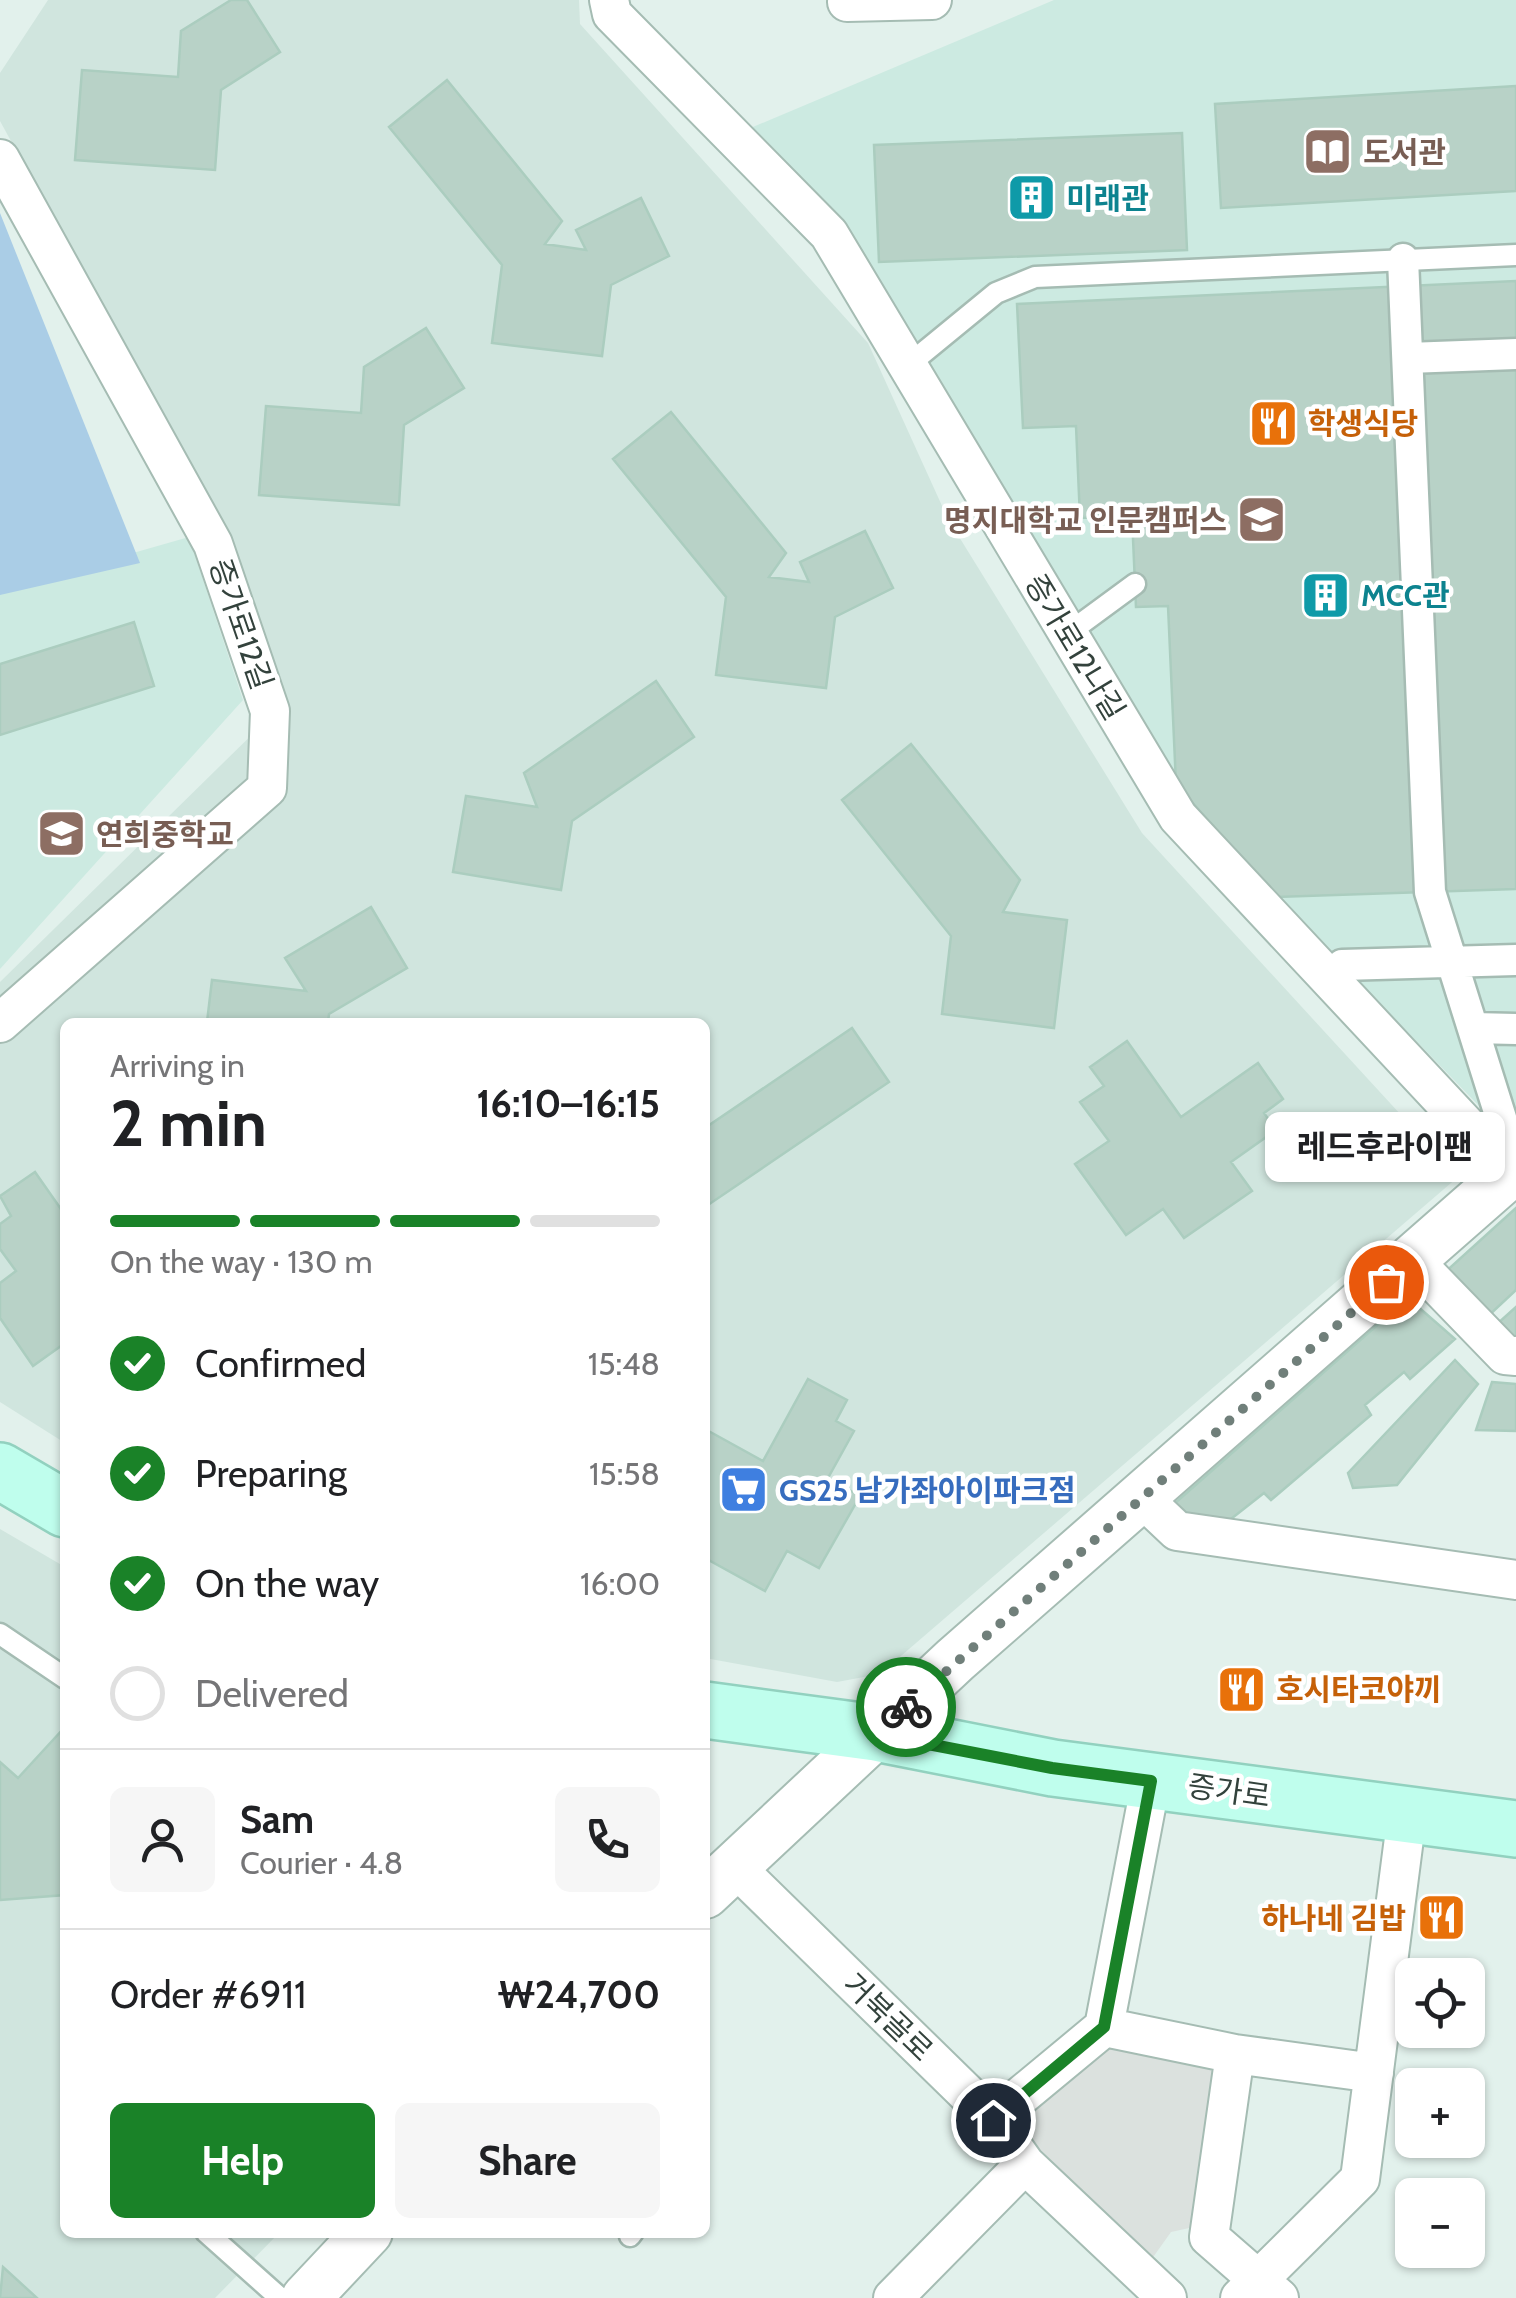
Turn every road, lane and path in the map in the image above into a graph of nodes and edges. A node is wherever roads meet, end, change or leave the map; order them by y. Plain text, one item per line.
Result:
1 (609, 0) edge
2 (932, 0) edge
3 (847, 2) dead end
4 (0, 158) edge
5 (1516, 255) edge
6 (1404, 259) junction
7 (1516, 354) edge
8 (1408, 358) junction
9 (907, 366) junction
10 (1135, 584) dead end
11 (1067, 634) junction
12 (1516, 960) edge
13 (1453, 961) junction
14 (1342, 965) dead end
15 (0, 1024) edge
16 (1474, 1028) junction
17 (1516, 1029) edge
18 (1513, 1170) edge
19 (1412, 1259) junction
20 (1516, 1356) edge
21 (0, 1471) edge
22 (1142, 1497) junction
23 (60, 1507) edge
24 (1516, 1580) edge
25 (0, 1634) edge
26 (60, 1675) edge
27 (710, 1711) edge
28 (876, 1734) junction
29 (1151, 1781) junction
30 (1407, 1815) junction
31 (1516, 1830) edge
32 (719, 1880) edge
33 (1104, 2027) junction
34 (1235, 2054) junction
35 (1374, 2073) junction
36 (993, 2120) junction
37 (1025, 2164) junction
38 (213, 2238) edge
39 (362, 2238) edge
40 (1258, 2292) edge
41 (280, 2298) edge
42 (306, 2298) edge
43 (892, 2298) edge
44 (1167, 2298) edge

1 - 9 street, 증가로12나길
2 - 3 street
4 - 15 street, 증가로12길
5 - 6 lane
6 - 8 street
6 - 9 lane
7 - 8 street
8 - 13 street
9 - 11 street, 증가로12나길
10 - 11 lane
11 - 18 street, 증가로12나길
12 - 13 street
13 - 14 street
13 - 16 street
16 - 17 street
16 - 18 street
18 - 19 street, 거북골로
19 - 20 street
19 - 22 street, 거북골로
21 - 23 main road
22 - 24 street
22 - 28 street, 거북골로
25 - 26 lane
27 - 28 main road, 증가로
28 - 29 main road, 증가로
28 - 32 street, 거북골로
29 - 30 main road, 증가로
29 - 33 street
30 - 31 main road, 증가로
30 - 35 street
32 - 36 street, 거북골로
33 - 34 street
33 - 36 street
34 - 35 street
34 - 40 street
35 - 40 street
36 - 37 street, 거북골로
37 - 43 street
37 - 44 street, 거북골로
38 - 41 lane
39 - 42 street

